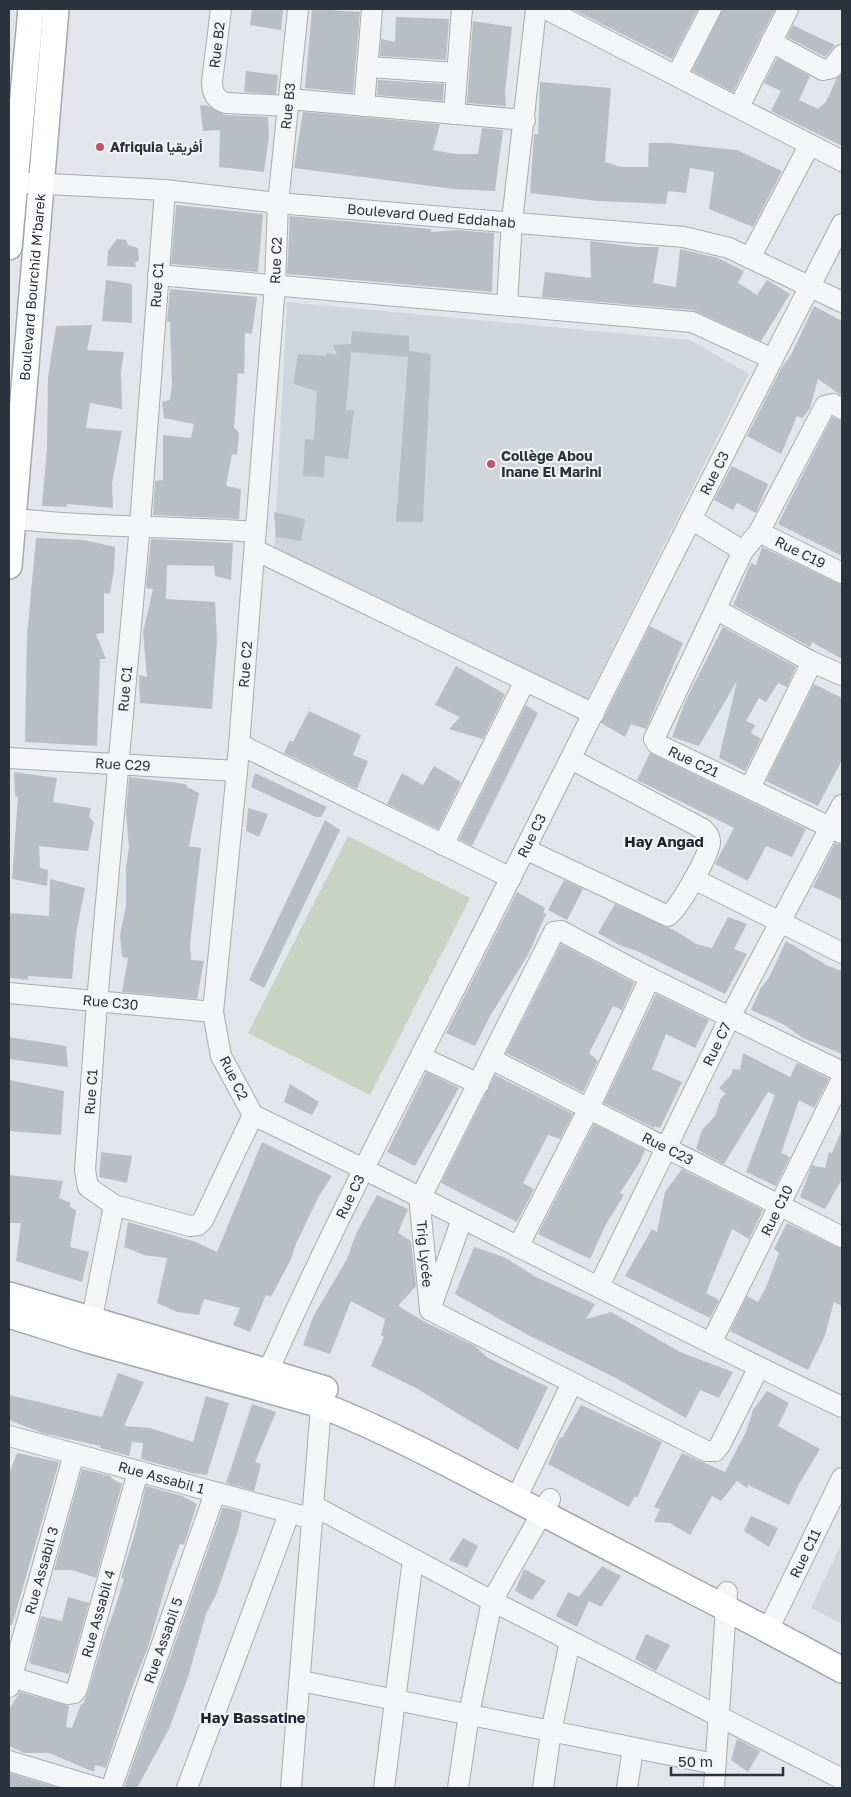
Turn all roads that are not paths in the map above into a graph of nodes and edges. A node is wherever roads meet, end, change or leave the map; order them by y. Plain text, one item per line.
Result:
1 (31, 9) edge
2 (56, 9) edge
3 (221, 9) edge
4 (298, 9) edge
5 (372, 9) edge
6 (462, 9) edge
7 (536, 9) edge
8 (546, 9) edge
9 (711, 9) edge
10 (788, 9) edge
11 (771, 42) junction
12 (842, 55) edge
13 (369, 67) junction
14 (456, 73) junction
15 (677, 75) junction
16 (289, 102) junction
17 (364, 106) junction
18 (739, 107) junction
19 (454, 114) junction
20 (525, 120) junction
21 (809, 146) junction
22 (842, 161) edge
23 (11, 182) edge
24 (40, 182) junction
25 (165, 190) junction
26 (278, 203) junction
27 (512, 221) junction
28 (842, 224) edge
29 (9, 247) edge
30 (750, 258) junction
31 (158, 275) junction
32 (275, 285) junction
33 (811, 286) junction
34 (842, 302) edge
35 (507, 304) junction
36 (773, 359) junction
37 (842, 409) edge
38 (10, 518) edge
39 (691, 519) junction
40 (140, 525) junction
41 (759, 532) junction
42 (255, 541) junction
43 (743, 551) junction
44 (9, 566) edge
45 (842, 573) edge
46 (717, 610) junction
47 (812, 662) junction
48 (842, 675) edge
49 (524, 681) junction
50 (594, 714) junction
51 (239, 744) junction
52 (9, 758) edge
53 (571, 759) junction
54 (118, 765) junction
55 (237, 771) junction
56 (750, 788) junction
57 (842, 805) edge
58 (837, 830) edge
59 (443, 845) junction
60 (525, 849) junction
61 (511, 878) junction
62 (694, 878) junction
63 (780, 922) junction
64 (842, 953) edge
65 (650, 978) junction
66 (9, 993) edge
67 (97, 1002) junction
68 (213, 1012) junction
69 (730, 1017) junction
70 (421, 1057) junction
71 (491, 1059) junction
72 (842, 1072) edge
73 (842, 1079) edge
74 (479, 1084) junction
75 (589, 1108) junction
76 (253, 1115) junction
77 (668, 1147) junction
78 (363, 1168) junction
79 (420, 1196) junction
80 (114, 1205) junction
81 (781, 1205) junction
82 (462, 1218) junction
83 (842, 1237) edge
84 (518, 1247) junction
85 (599, 1286) junction
86 (9, 1294) edge
87 (430, 1310) junction
88 (9, 1315) edge
89 (90, 1330) junction
90 (710, 1342) junction
91 (759, 1367) junction
92 (265, 1379) junction
93 (572, 1383) junction
94 (322, 1397) junction
95 (842, 1407) edge
96 (9, 1436) edge
97 (74, 1454) junction
98 (138, 1472) junction
99 (842, 1478) edge
100 (520, 1492) junction
101 (215, 1493) junction
102 (546, 1506) junction
103 (313, 1513) junction
104 (289, 1514) junction
105 (413, 1560) junction
106 (727, 1600) junction
107 (492, 1601) junction
108 (772, 1623) junction
109 (570, 1640) junction
110 (842, 1651) edge
111 (842, 1670) edge
112 (301, 1681) junction
113 (10, 1682) edge
114 (393, 1700) junction
115 (469, 1714) junction
116 (720, 1716) junction
117 (551, 1732) junction
118 (632, 1749) junction
119 (9, 1761) edge
120 (716, 1764) junction
121 (842, 1779) edge
122 (99, 1788) edge
123 (109, 1788) edge
124 (187, 1788) edge
125 (291, 1788) edge
126 (384, 1788) edge
127 (458, 1788) edge
128 (543, 1788) edge
129 (627, 1788) edge
130 (714, 1788) edge

1 - 23 main road, Boulevard Bourchid M'barek
2 - 24 main road, Boulevard Bourchid M'barek
3 - 16 street, Rue B2
4 - 16 street, Rue B3
5 - 13 street
6 - 14 street
7 - 20 street
8 - 15 street
9 - 15 street
10 - 11 street
11 - 12 street
11 - 18 street
13 - 14 street
13 - 17 street
14 - 19 street
15 - 18 street
16 - 17 street
16 - 26 street, Rue B3
17 - 19 street
18 - 21 street
19 - 20 street
20 - 27 street
21 - 22 street
21 - 30 street
23 - 24 street, Boulevard Oued Eddahab
23 - 29 main road, Boulevard Bourchid M'barek
24 - 25 street, Boulevard Oued Eddahab
24 - 38 main road, Boulevard Bourchid M'barek
25 - 26 street, Boulevard Oued Eddahab
25 - 31 street, Rue C1
26 - 27 street, Boulevard Oued Eddahab
26 - 32 street, Rue C2
27 - 30 street, Boulevard Oued Eddahab
27 - 35 street
28 - 33 street, Rue C3
30 - 33 street, Boulevard Oued Eddahab
31 - 32 street
31 - 40 street, Rue C1
32 - 35 street
32 - 42 street, Rue C2
33 - 34 street, Boulevard Oued Eddahab
33 - 36 street, Rue C3
35 - 36 street
36 - 39 street, Rue C3
37 - 41 street, Rue C21
38 - 40 street
38 - 44 main road, Boulevard Bourchid M'barek
39 - 43 street
39 - 50 street, Rue C3
40 - 42 street
40 - 54 street, Rue C1
41 - 43 street, Rue C21
41 - 45 street, Rue C19
42 - 49 street
42 - 51 street, Rue C2
43 - 46 street, Rue C21
46 - 47 street
46 - 56 street, Rue C21
47 - 48 street
47 - 56 street
49 - 50 street
49 - 59 street
50 - 53 street, Rue C3
51 - 55 street, Rue C2
51 - 59 street
52 - 54 street, Rue C29
53 - 60 street, Rue C3
53 - 62 street
54 - 55 street, Rue C29
54 - 67 street, Rue C1
55 - 68 street, Rue C2
56 - 58 street, Rue C21
57 - 58 street, Rue C7
58 - 63 street, Rue C7
59 - 61 street
60 - 61 street, Rue C3
60 - 62 street
61 - 70 street, Rue C3
62 - 63 street
63 - 64 street
63 - 69 street, Rue C7
65 - 69 street
65 - 71 street
65 - 75 street
66 - 67 street, Rue C30
67 - 68 street, Rue C30
67 - 80 street, Rue C1
68 - 76 street, Rue C2
69 - 72 street
69 - 77 street, Rue C7
70 - 74 street
70 - 78 street, Rue C3
71 - 74 street
71 - 75 street, Rue C23
73 - 81 street, Rue C10
74 - 79 street
75 - 77 street, Rue C23
75 - 84 street
76 - 78 street
76 - 80 street
77 - 81 street, Rue C23
77 - 85 street, Rue C7
78 - 79 street
78 - 92 street, Rue C3
79 - 82 street
79 - 87 street, Trig Lycée
80 - 89 street
81 - 83 street, Rue C23
81 - 90 street, Rue C10
82 - 84 street
82 - 87 street
84 - 85 street
85 - 90 street
86 - 89 main road
87 - 93 street
88 - 89 main road
89 - 92 main road
90 - 91 street
91 - 93 street
91 - 95 street
92 - 94 main road
93 - 100 street
94 - 100 main road
94 - 103 street
96 - 97 street, Rue Assabil 1
97 - 98 street, Rue Assabil 1
97 - 113 street, Rue Assabil 3
98 - 101 street, Rue Assabil 1
98 - 113 street, Rue Assabil 4
99 - 108 street, Rue C11
100 - 102 main road
101 - 104 street, Rue Assabil 1
101 - 123 street, Rue Assabil 5
102 - 106 main road
102 - 107 street
103 - 104 street, Rue Assabil 1
103 - 105 street, Rue Assabil 1
103 - 112 street
104 - 124 street
105 - 107 street, Rue Assabil 1
105 - 114 street
106 - 108 main road
106 - 116 street
107 - 109 street, Rue Assabil 1
107 - 115 street
108 - 110 main road
108 - 111 main road
109 - 116 street, Rue Assabil 1
109 - 117 street
112 - 114 street
112 - 125 street
114 - 115 street
114 - 126 street
115 - 117 street
115 - 127 street
116 - 120 street
116 - 121 street, Rue Assabil 1
117 - 118 street
117 - 128 street
118 - 120 street
118 - 129 street
119 - 122 street
120 - 130 street

